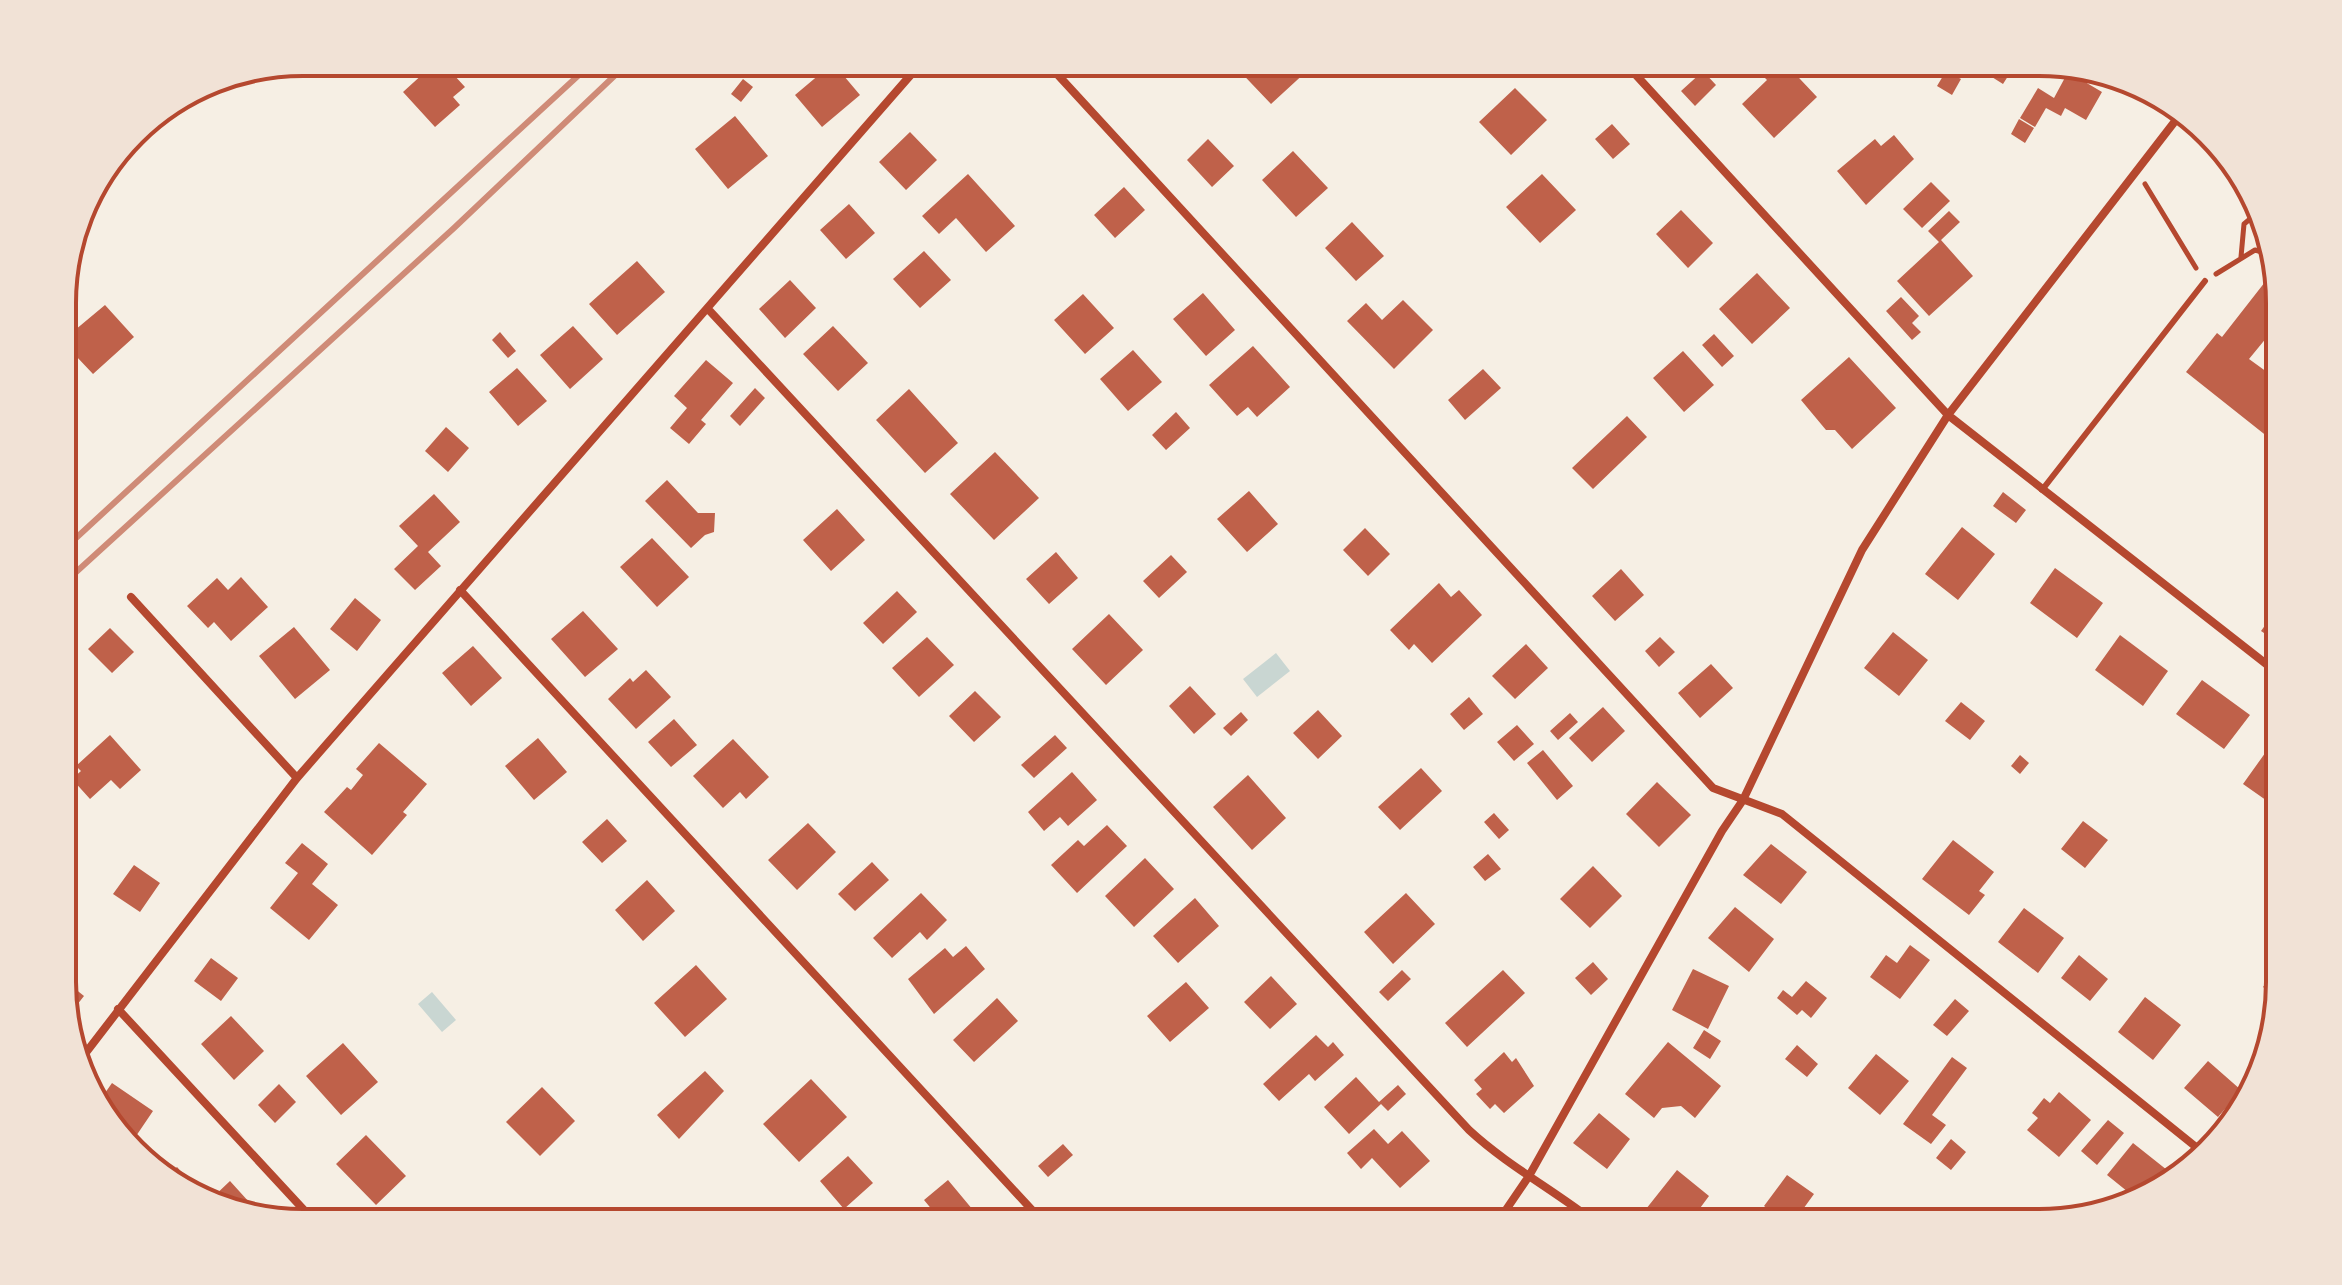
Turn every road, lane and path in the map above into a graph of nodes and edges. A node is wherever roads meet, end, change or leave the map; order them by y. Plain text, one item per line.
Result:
1 (910, 76) edge
2 (1059, 76) edge
3 (1637, 76) edge
4 (2175, 121) edge
5 (2138, 171) junction
6 (2250, 219) edge
7 (2260, 251) edge
8 (2241, 258) junction
9 (2205, 281) junction
10 (708, 309) junction
11 (1948, 415) junction
12 (2041, 492) junction
13 (460, 590) junction
14 (131, 597) dead end
15 (2266, 664) edge
16 (297, 778) junction
17 (1743, 800) junction
18 (118, 1009) junction
19 (87, 1051) edge
20 (2195, 1147) edge
21 (1529, 1176) junction
22 (303, 1209) edge
23 (1031, 1209) edge
24 (1507, 1209) edge
25 (1576, 1209) edge

1 - 10 street
2 - 17 street
3 - 11 street
4 - 5 street
5 - 9 path
5 - 11 street
6 - 8 path
7 - 8 path
8 - 9 path
9 - 12 lane
10 - 13 street
10 - 21 street
11 - 12 street
11 - 17 street
12 - 15 street
13 - 16 street
13 - 23 street
14 - 16 street
16 - 18 street
17 - 20 street
17 - 21 street
18 - 19 street
18 - 22 street
21 - 24 street
21 - 25 street

